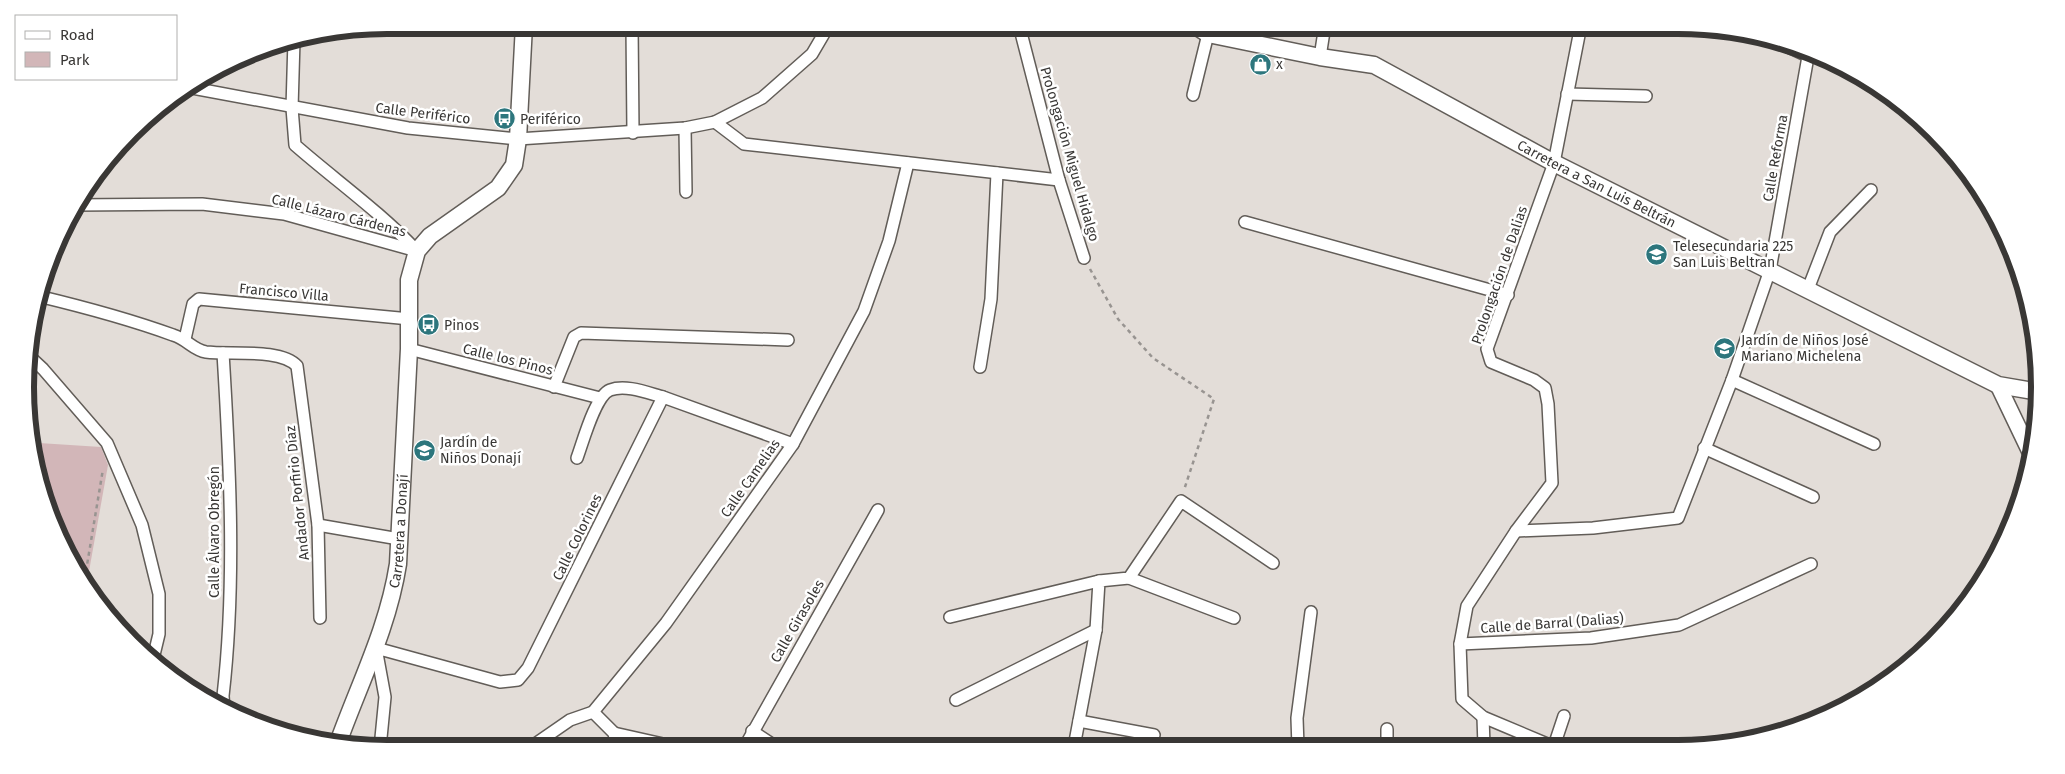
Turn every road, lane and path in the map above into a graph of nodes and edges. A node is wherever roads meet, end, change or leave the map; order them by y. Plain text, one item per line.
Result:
1 (524, 34) edge
2 (632, 34) edge
3 (824, 34) edge
4 (1021, 34) edge
5 (1201, 34) edge
6 (1219, 34) edge
7 (1324, 34) edge
8 (1579, 34) edge
9 (294, 47) edge
10 (1320, 57) junction
11 (1807, 59) edge
12 (197, 89) edge
13 (1567, 94) junction
14 (1193, 95) dead end
15 (1646, 96) dead end
16 (292, 108) junction
17 (715, 122) junction
18 (685, 128) junction
19 (633, 133) junction
20 (518, 139) junction
21 (908, 163) junction
22 (1554, 163) junction
23 (997, 173) junction
24 (1059, 180) junction
25 (1871, 190) dead end
26 (686, 192) dead end
27 (84, 205) edge
28 (1245, 222) dead end
29 (417, 251) junction
30 (1084, 258) joint
31 (1770, 270) junction
32 (1808, 289) junction
33 (1508, 295) junction
34 (46, 298) edge
35 (410, 319) junction
36 (186, 339) junction
37 (788, 340) dead end
38 (409, 349) junction
39 (223, 354) junction
40 (35, 362) edge
41 (980, 367) dead end
42 (1732, 380) junction
43 (1998, 385) junction
44 (554, 387) junction
45 (2031, 391) edge
46 (663, 397) junction
47 (600, 398) junction
48 (107, 443) junction
49 (792, 444) junction
50 (1874, 444) dead end
51 (2026, 444) edge
52 (1704, 448) junction
53 (577, 458) dead end
54 (1813, 497) dead end
55 (1181, 501) junction
56 (878, 510) dead end
57 (318, 525) junction
58 (1516, 531) junction
59 (399, 539) junction
60 (1273, 563) dead end
61 (1811, 564) dead end
62 (86, 571) edge
63 (1129, 578) junction
64 (1099, 581) junction
65 (1311, 612) dead end
66 (950, 617) dead end
67 (320, 618) dead end
68 (1234, 618) dead end
69 (1096, 630) junction
70 (1460, 644) junction
71 (376, 648) junction
72 (155, 653) edge
73 (221, 699) edge
74 (956, 700) dead end
75 (593, 712) junction
76 (1564, 716) dead end
77 (1483, 717) junction
78 (1079, 721) junction
79 (1387, 729) dead end
80 (752, 731) junction
81 (614, 733) junction
82 (1154, 735) dead end
83 (340, 737) edge
84 (381, 740) edge
85 (541, 740) edge
86 (615, 740) edge
87 (645, 740) edge
88 (748, 740) edge
89 (766, 740) edge
90 (1075, 740) edge
91 (1298, 740) edge
92 (1387, 740) edge
93 (1484, 740) edge
94 (1539, 740) edge
95 (1555, 740) edge

1 - 20 main road, Carretera a Donají
2 - 19 street
3 - 17 street, Calle Periférico
4 - 24 street, Prolongación Miguel Hidalgo
5 - 14 street
6 - 10 main road, Carretera a San Luis Beltrán
7 - 10 street
8 - 13 street, Prolongación de Dalias
9 - 16 street
10 - 22 main road, Carretera a San Luis Beltrán
11 - 31 street, Calle Reforma
12 - 16 street, Calle Periférico
13 - 15 street
13 - 22 street, Prolongación de Dalias
16 - 20 street, Calle Periférico
16 - 29 street
17 - 18 street, Calle Periférico
17 - 21 street
18 - 19 street, Calle Periférico
18 - 26 street
19 - 20 street, Calle Periférico
20 - 29 main road, Carretera a Donají
21 - 23 street
21 - 49 street, Calle Camelias
22 - 31 main road, Carretera a San Luis Beltrán
22 - 33 street, Prolongación de Dalias
23 - 24 street
23 - 41 street
24 - 30 street, Prolongación Miguel Hidalgo
25 - 32 street
27 - 29 street, Calle Lázaro Cárdenas
28 - 33 street
29 - 35 main road, Carretera a Donají
30 - 55 path, Prolongación Miguel Hidalgo
31 - 32 main road, Carretera a San Luis Beltrán
31 - 42 street, Calle Reforma
32 - 43 main road, Carretera a San Luis Beltrán
33 - 58 street, Prolongación de Dalias
34 - 36 street
35 - 36 street, Francisco Villa
35 - 38 main road, Carretera a Donají
36 - 39 street
37 - 44 street
38 - 44 street, Calle los Pinos
38 - 59 main road, Carretera a Donají
39 - 57 street, Andador Porfirio Díaz
39 - 73 street, Calle Álvaro Obregón
40 - 48 street
42 - 50 street
42 - 52 street, Calle Reforma
43 - 45 main road, Carretera a San Luis Beltrán
43 - 51 street
44 - 47 street, Calle los Pinos
46 - 47 street
46 - 49 street
46 - 71 street, Calle Colorines
47 - 53 street
48 - 62 path
48 - 72 street
49 - 75 street, Calle Camelias
52 - 54 street
52 - 58 street, Calle Reforma
55 - 60 street
55 - 63 street
56 - 80 street, Calle Girasoles
57 - 59 street
57 - 67 street, Andador Porfirio Díaz
58 - 70 street, Prolongación de Dalias
59 - 71 main road, Carretera a Donají
61 - 70 street, Calle de Barral (Dalias)
63 - 64 street
63 - 68 street
64 - 66 street
64 - 69 street
65 - 91 street
69 - 74 street
69 - 78 street
70 - 77 street, Prolongación de Dalias
71 - 83 main road, Carretera a Donají
71 - 84 street
75 - 81 street
75 - 85 street
76 - 95 street
77 - 93 street
77 - 94 street, Prolongación de Dalias
78 - 82 street
78 - 90 street
79 - 92 street
80 - 88 street, Calle Girasoles
80 - 89 street
81 - 86 street
81 - 87 street

